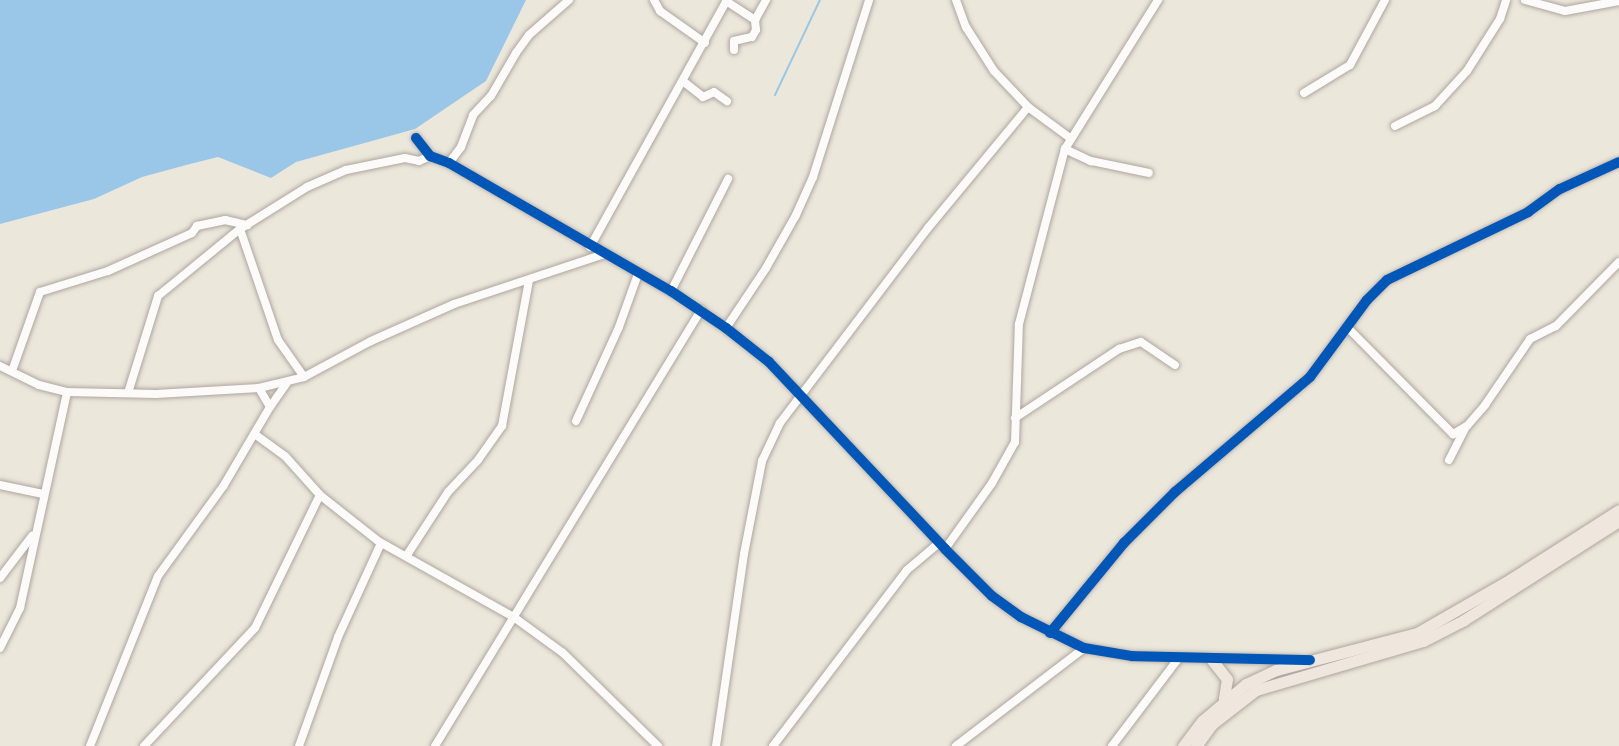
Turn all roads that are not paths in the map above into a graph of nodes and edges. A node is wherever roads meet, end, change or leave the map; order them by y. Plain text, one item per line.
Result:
1 (569, 0) edge
2 (654, 0) edge
3 (727, 0) edge
4 (766, 0) edge
5 (869, 0) edge
6 (956, 0) edge
7 (1158, 0) edge
8 (1385, 0) edge
9 (1506, 0) edge
10 (1525, 0) edge
11 (1619, 1) edge
12 (755, 20) junction
13 (705, 43) junction
14 (734, 50) dead end
15 (684, 82) junction
16 (1304, 93) dead end
17 (727, 101) dead end
18 (1028, 107) junction
19 (1395, 126) dead end
20 (416, 138) dead end
21 (1070, 138) junction
22 (1065, 149) junction
23 (430, 156) junction
24 (1619, 162) edge
25 (449, 163) junction
26 (1149, 173) dead end
27 (728, 179) dead end
28 (244, 227) junction
29 (590, 247) junction
30 (604, 254) junction
31 (1619, 262) edge
32 (638, 274) junction
33 (529, 281) junction
34 (671, 291) junction
35 (701, 310) junction
36 (1347, 327) junction
37 (726, 328) junction
38 (1175, 365) dead end
39 (0, 366) edge
40 (12, 371) junction
41 (304, 377) junction
42 (287, 383) junction
43 (259, 388) junction
44 (67, 392) junction
45 (128, 393) junction
46 (802, 395) junction
47 (270, 407) junction
48 (1015, 418) junction
49 (576, 421) dead end
50 (1467, 426) junction
51 (256, 435) junction
52 (1449, 460) dead end
53 (0, 485) edge
54 (43, 494) junction
55 (320, 495) junction
56 (1619, 510) edge
57 (1619, 521) edge
58 (35, 532) junction
59 (381, 543) junction
60 (942, 546) junction
61 (407, 555) junction
62 (0, 578) edge
63 (515, 618) junction
64 (1050, 633) junction
65 (0, 648) edge
66 (1084, 648) junction
67 (1178, 659) junction
68 (1212, 660) junction
69 (1310, 660) junction
70 (1224, 699) junction
71 (90, 746) edge
72 (144, 746) edge
73 (299, 746) edge
74 (435, 746) edge
75 (658, 746) edge
76 (716, 746) edge
77 (773, 746) edge
78 (956, 746) edge
79 (1112, 746) edge
80 (1183, 746) edge
81 (1196, 746) edge

1 - 25 street
2 - 13 street
3 - 12 street
3 - 13 street
4 - 12 street
5 - 37 street
6 - 18 street
7 - 21 street
8 - 16 street
9 - 19 street
10 - 11 street
12 - 14 street
13 - 15 street
15 - 17 street
15 - 29 street
18 - 21 street
18 - 46 street
20 - 23 street
21 - 22 street
22 - 26 street
22 - 48 street
23 - 25 street
23 - 28 street
24 - 36 street
25 - 29 street
27 - 34 street
28 - 40 street
28 - 41 street
28 - 45 street
29 - 30 street
30 - 32 street
30 - 33 street
31 - 50 street
32 - 34 street
32 - 49 street
33 - 41 street
33 - 61 street
34 - 35 street
35 - 37 street
35 - 63 street
36 - 50 street
36 - 64 street
37 - 46 street
38 - 48 street
39 - 40 street
40 - 44 street
41 - 42 street
42 - 43 street
42 - 47 street
43 - 45 street
43 - 47 street
44 - 45 street
44 - 54 street
46 - 60 street
46 - 76 street
47 - 51 street
48 - 60 street
50 - 52 street
51 - 55 street
51 - 71 street
53 - 54 street
54 - 58 street
55 - 59 street
55 - 72 street
56 - 69 main road
57 - 81 main road
58 - 62 street
58 - 65 street
59 - 61 street
59 - 73 street
60 - 64 street
60 - 77 street
61 - 63 street
63 - 74 street
63 - 75 street
64 - 66 street
66 - 67 street
66 - 78 street
67 - 68 street
67 - 79 street
68 - 69 street
68 - 70 main road
69 - 70 main road
70 - 80 main road

